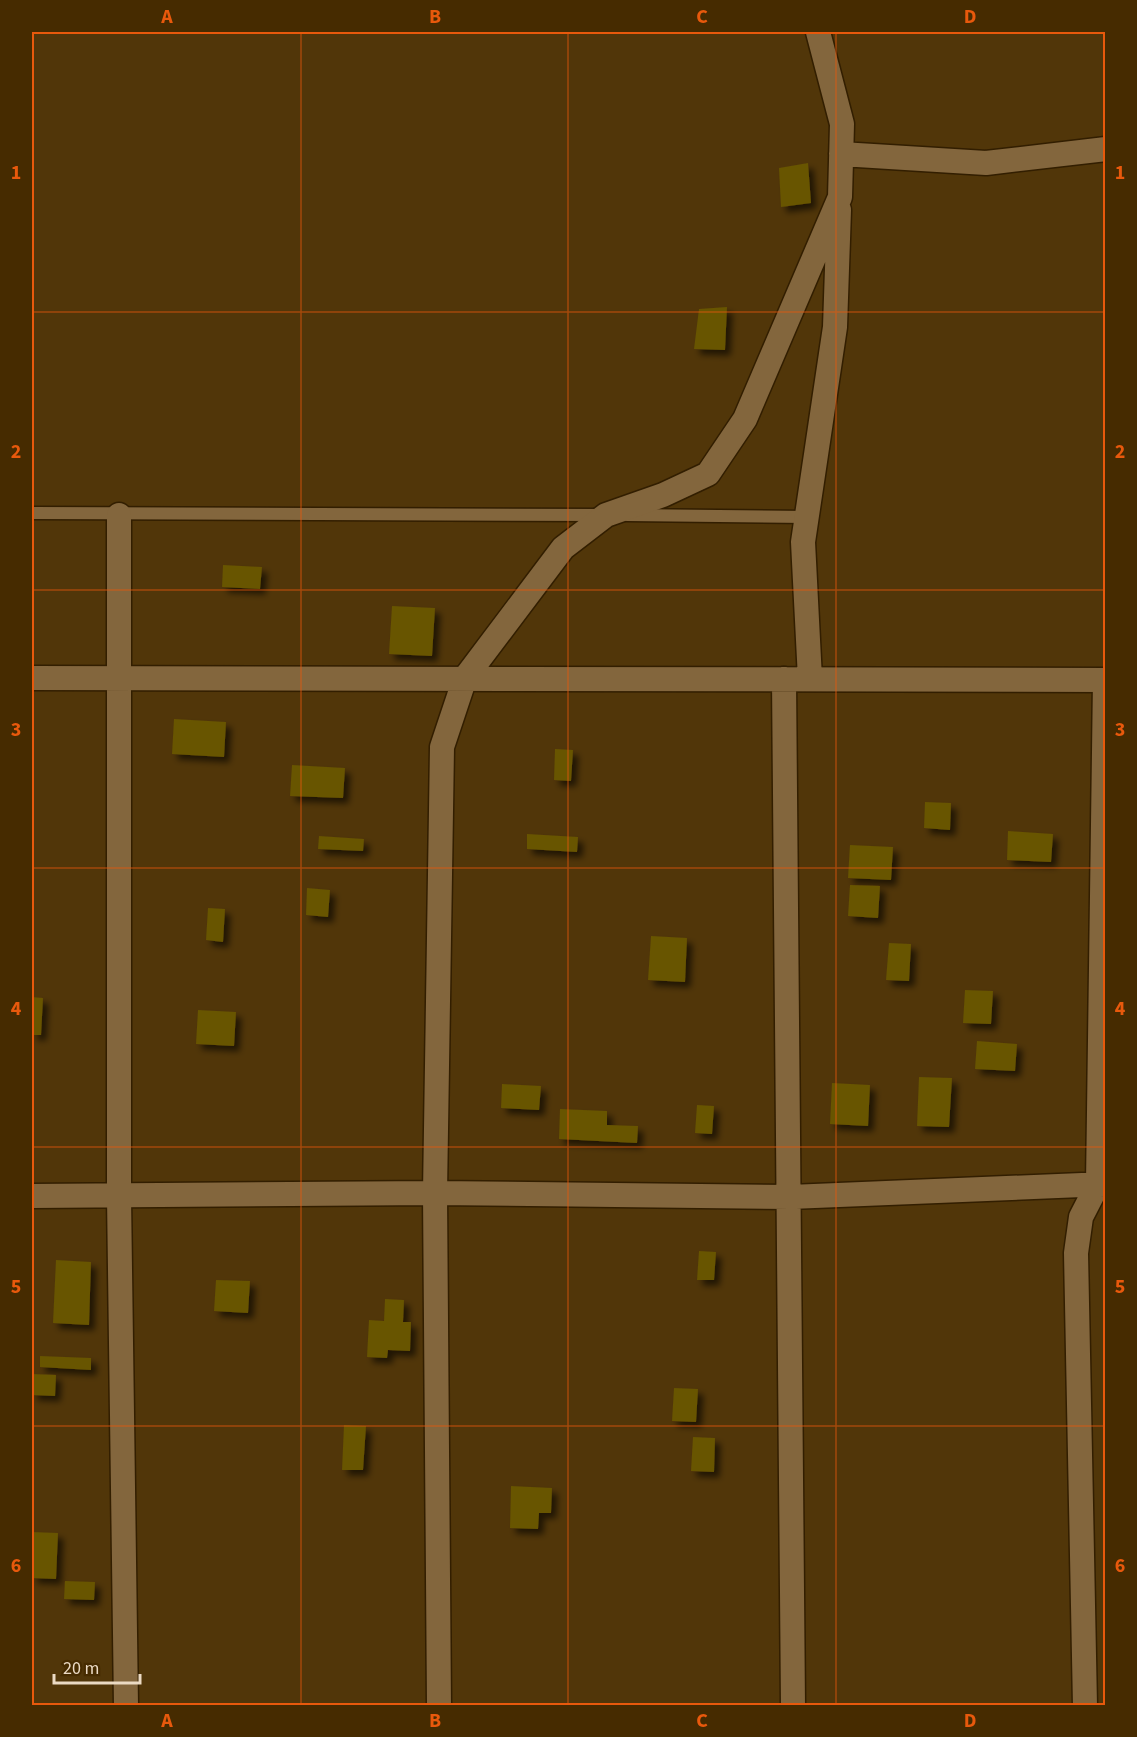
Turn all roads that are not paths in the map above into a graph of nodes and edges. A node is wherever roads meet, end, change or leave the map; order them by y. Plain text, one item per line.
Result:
1 (818, 32) edge
2 (1106, 148) edge
3 (841, 154) junction
4 (840, 197) junction
5 (32, 513) edge
6 (119, 514) junction
7 (606, 515) junction
8 (807, 517) junction
9 (32, 678) edge
10 (118, 678) junction
11 (465, 678) junction
12 (784, 679) junction
13 (810, 679) junction
14 (1105, 680) edge
15 (1102, 1184) edge
16 (435, 1193) junction
17 (32, 1196) edge
18 (119, 1197) junction
19 (790, 1197) junction
20 (126, 1706) edge
21 (439, 1706) edge
22 (793, 1706) edge
23 (1085, 1706) edge

1 - 3 street
2 - 3 street
3 - 4 street
4 - 7 street
4 - 8 street
5 - 6 lane
6 - 7 lane
6 - 10 street
7 - 8 lane
7 - 11 street
8 - 13 street
9 - 10 street
10 - 11 street
10 - 18 street
11 - 12 street
11 - 16 street
12 - 13 street
12 - 19 street
13 - 14 street
14 - 15 street
15 - 19 street
15 - 23 street
16 - 18 street
16 - 19 street
16 - 21 street
17 - 18 street
18 - 20 street
19 - 22 street

